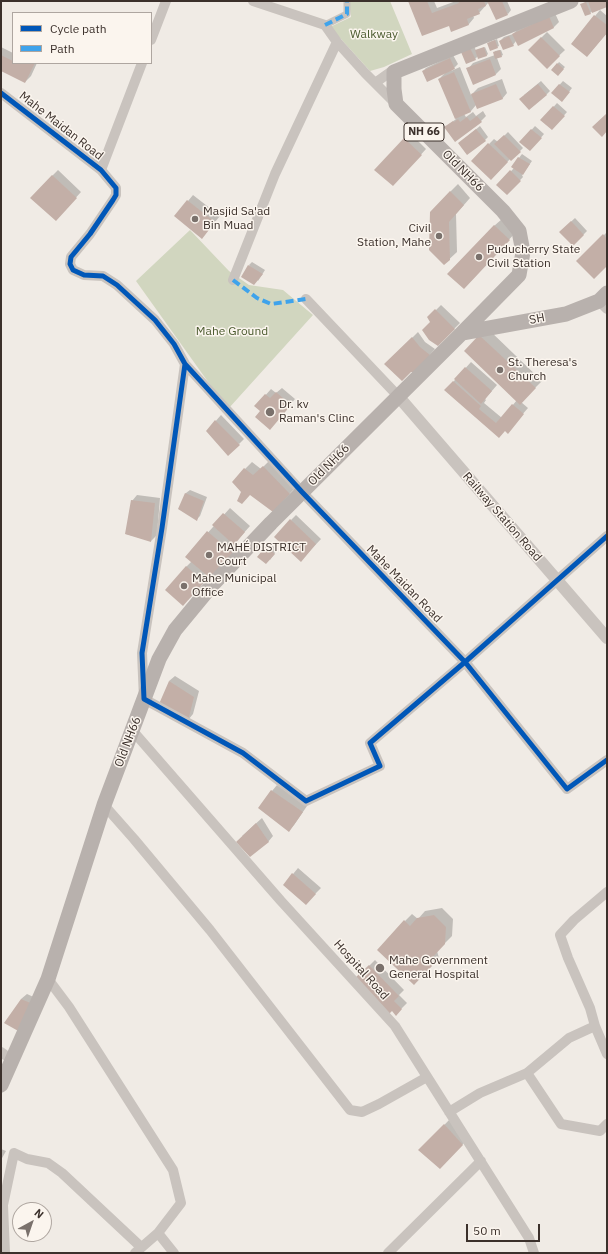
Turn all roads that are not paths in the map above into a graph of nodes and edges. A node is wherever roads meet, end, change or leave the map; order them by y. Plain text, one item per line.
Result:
1 (166, 1) edge
2 (253, 1) edge
3 (347, 1) edge
4 (571, 1) edge
5 (325, 26) junction
6 (152, 37) edge
7 (337, 42) junction
8 (142, 64) edge
9 (394, 72) junction
10 (375, 83) junction
11 (1, 93) edge
12 (396, 104) junction
13 (101, 170) junction
14 (233, 280) dead end
15 (306, 299) dead end
16 (604, 301) edge
17 (462, 333) junction
18 (185, 364) junction
19 (398, 396) junction
20 (302, 492) junction
21 (607, 536) edge
22 (558, 581) junction
23 (607, 638) edge
24 (465, 662) junction
25 (144, 699) junction
26 (132, 730) junction
27 (607, 760) edge
28 (104, 805) junction
29 (607, 892) edge
30 (48, 979) junction
31 (595, 1026) junction
32 (607, 1054) edge
33 (6, 1056) edge
34 (527, 1073) junction
35 (427, 1077) junction
36 (1, 1085) edge
37 (449, 1112) junction
38 (607, 1124) edge
39 (481, 1161) junction
40 (158, 1233) junction
41 (138, 1250) edge
42 (5, 1253) edge
43 (174, 1253) edge
44 (388, 1253) edge
45 (534, 1253) edge

1 - 6 street
2 - 5 street
3 - 5 street
4 - 9 main road
5 - 7 street
7 - 10 street
7 - 14 street
8 - 13 street
9 - 10 street
9 - 12 main road
10 - 12 street
11 - 13 street, Mahe Maidan Road
12 - 17 main road, Old NH66 / NH 66
13 - 18 street, Mahe Maidan Road
15 - 19 street
16 - 17 main road, SH
17 - 19 main road, Old NH66
18 - 20 street, Mahe Maidan Road
18 - 25 street
19 - 20 main road, Old NH66
19 - 22 street, Railway Station Road
20 - 24 street, Mahe Maidan Road
20 - 25 main road, Old NH66
21 - 22 street
22 - 23 street, Railway Station Road
22 - 24 street
24 - 25 street
24 - 27 street, Mahe Maidan Road
25 - 26 main road, Old NH66
26 - 28 main road, Old NH66
26 - 35 street, Hospital Road
28 - 30 main road, Old NH66
28 - 35 street
29 - 31 street
30 - 33 main road, Old NH66
30 - 40 street
31 - 32 street
31 - 34 street
33 - 36 main road, Old NH66
34 - 37 street
34 - 38 street
35 - 37 street, Hospital Road
37 - 39 street, Hospital Road
39 - 44 street
39 - 45 street, Hospital Road
40 - 41 street
40 - 43 street
41 - 42 street

